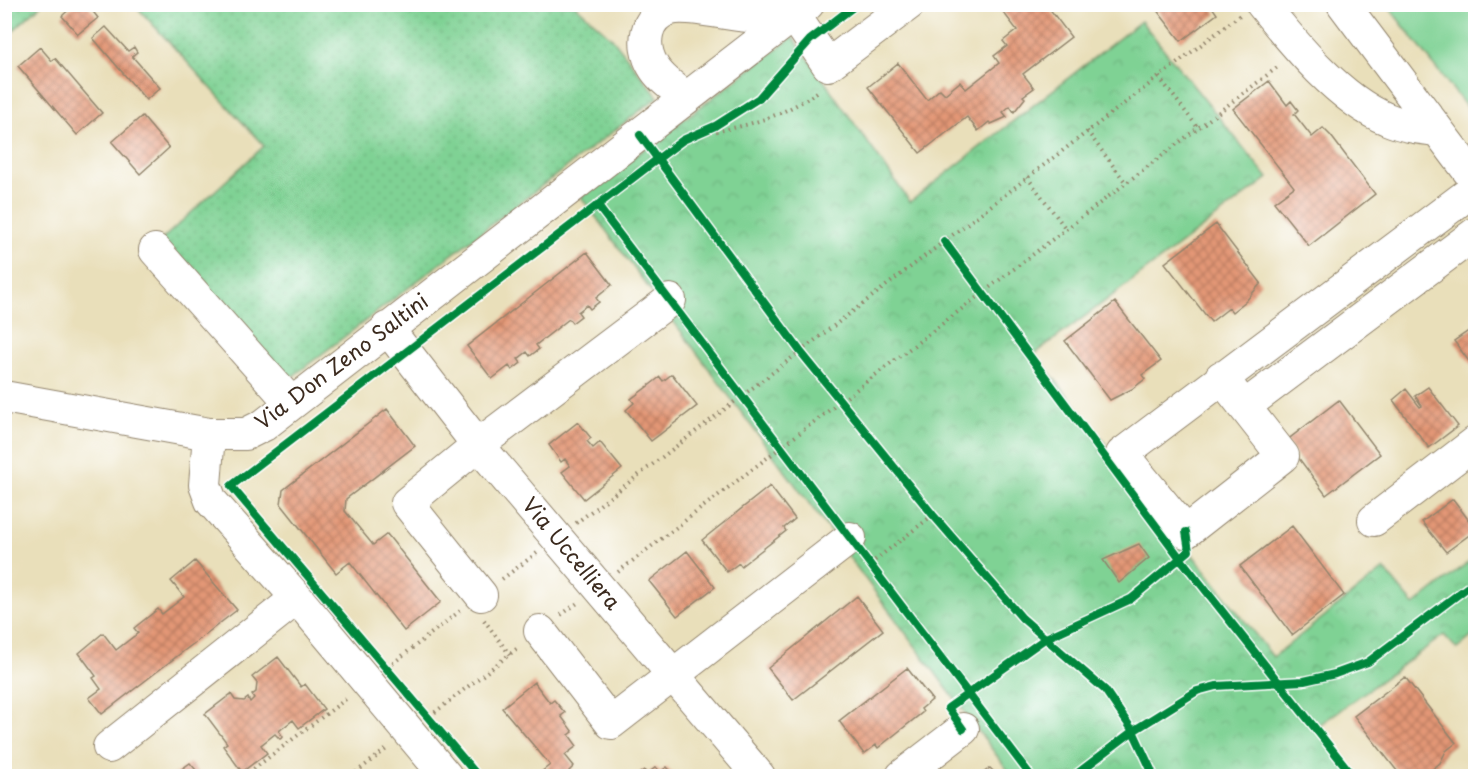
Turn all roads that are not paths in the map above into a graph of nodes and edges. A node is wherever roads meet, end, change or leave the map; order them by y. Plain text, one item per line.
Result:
1 (909, 4) edge
2 (1343, 4) edge
3 (1253, 8) edge
4 (801, 10) edge
5 (686, 98) junction
6 (1455, 140) edge
7 (1476, 181) edge
8 (1476, 188) edge
9 (1476, 233) edge
10 (154, 250) dead end
11 (670, 300) dead end
12 (387, 328) junction
13 (1221, 377) junction
14 (4, 397) edge
15 (291, 403) junction
16 (1245, 406) junction
17 (209, 434) junction
18 (1476, 442) edge
19 (478, 445) junction
20 (1374, 520) dead end
21 (850, 538) road end
22 (297, 598) junction
23 (476, 599) road end
24 (540, 632) road end
25 (674, 675) junction
26 (963, 729) dead end
27 (109, 747) dead end
28 (446, 777) edge
29 (759, 777) edge
30 (902, 777) edge

1 - 4 street
2 - 6 street
3 - 6 street
4 - 5 street, Via Don Zeno Saltini
4 - 5 street
5 - 12 street, Via Don Zeno Saltini
6 - 7 street
8 - 13 street
9 - 16 street
10 - 15 street
11 - 19 street
12 - 15 street, Via Don Zeno Saltini
12 - 19 street, Via Uccelliera
13 - 16 street
13 - 16 street
14 - 17 street, Via Don Zeno Saltini
15 - 17 street, Via Don Zeno Saltini
17 - 22 street
18 - 20 street
19 - 23 street
19 - 25 street, Via Uccelliera
21 - 25 street
22 - 27 street
22 - 28 street
24 - 25 street
25 - 29 street, Via Uccelliera
26 - 30 street

